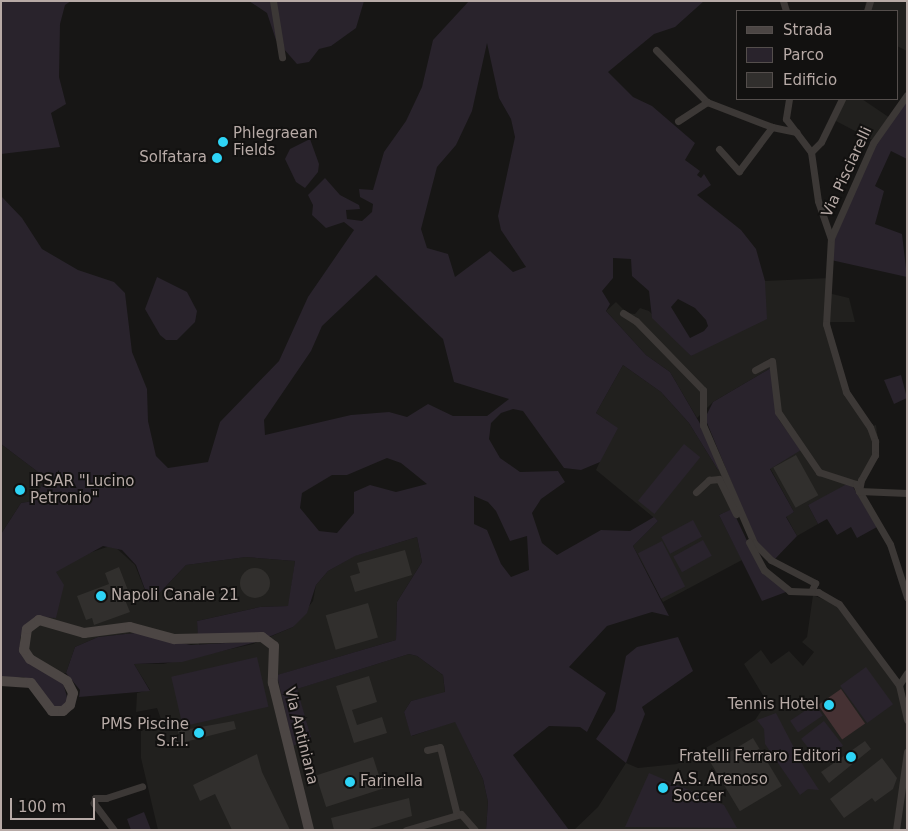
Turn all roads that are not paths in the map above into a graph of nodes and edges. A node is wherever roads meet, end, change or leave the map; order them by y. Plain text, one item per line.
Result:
1 (273, 1) edge
2 (656, 50) dead end
3 (282, 57) dead end
4 (907, 95) edge
5 (789, 100) edge
6 (842, 100) edge
7 (707, 102) junction
8 (678, 121) dead end
9 (772, 127) junction
10 (796, 132) junction
11 (720, 149) dead end
12 (811, 152) junction
13 (831, 238) junction
14 (623, 313) dead end
15 (755, 370) dead end
16 (860, 491) junction
17 (696, 492) dead end
18 (907, 493) edge
19 (812, 590) junction
20 (907, 596) edge
21 (907, 673) edge
22 (1, 680) edge
23 (899, 686) junction
24 (907, 720) edge
25 (427, 750) dead end
26 (907, 752) edge
27 (142, 786) dead end
28 (457, 815) junction
29 (114, 830) edge
30 (309, 830) edge
31 (406, 830) edge
32 (475, 830) edge
33 (896, 830) edge

1 - 3 street
2 - 7 street
4 - 13 street, Via Pisciarelli
5 - 10 street, Via Pisciarelli
6 - 12 street
7 - 8 street
7 - 9 street
9 - 10 street
9 - 11 street
10 - 12 street, Via Pisciarelli
12 - 13 street, Via Pisciarelli
13 - 16 street, Via Pisciarelli
14 - 19 street
15 - 16 street
16 - 18 street
16 - 20 street
17 - 19 street
19 - 23 street
21 - 23 street
22 - 30 street, Via Antiniana
23 - 24 street
25 - 28 street
26 - 33 street
27 - 29 street
28 - 31 street
28 - 32 street

